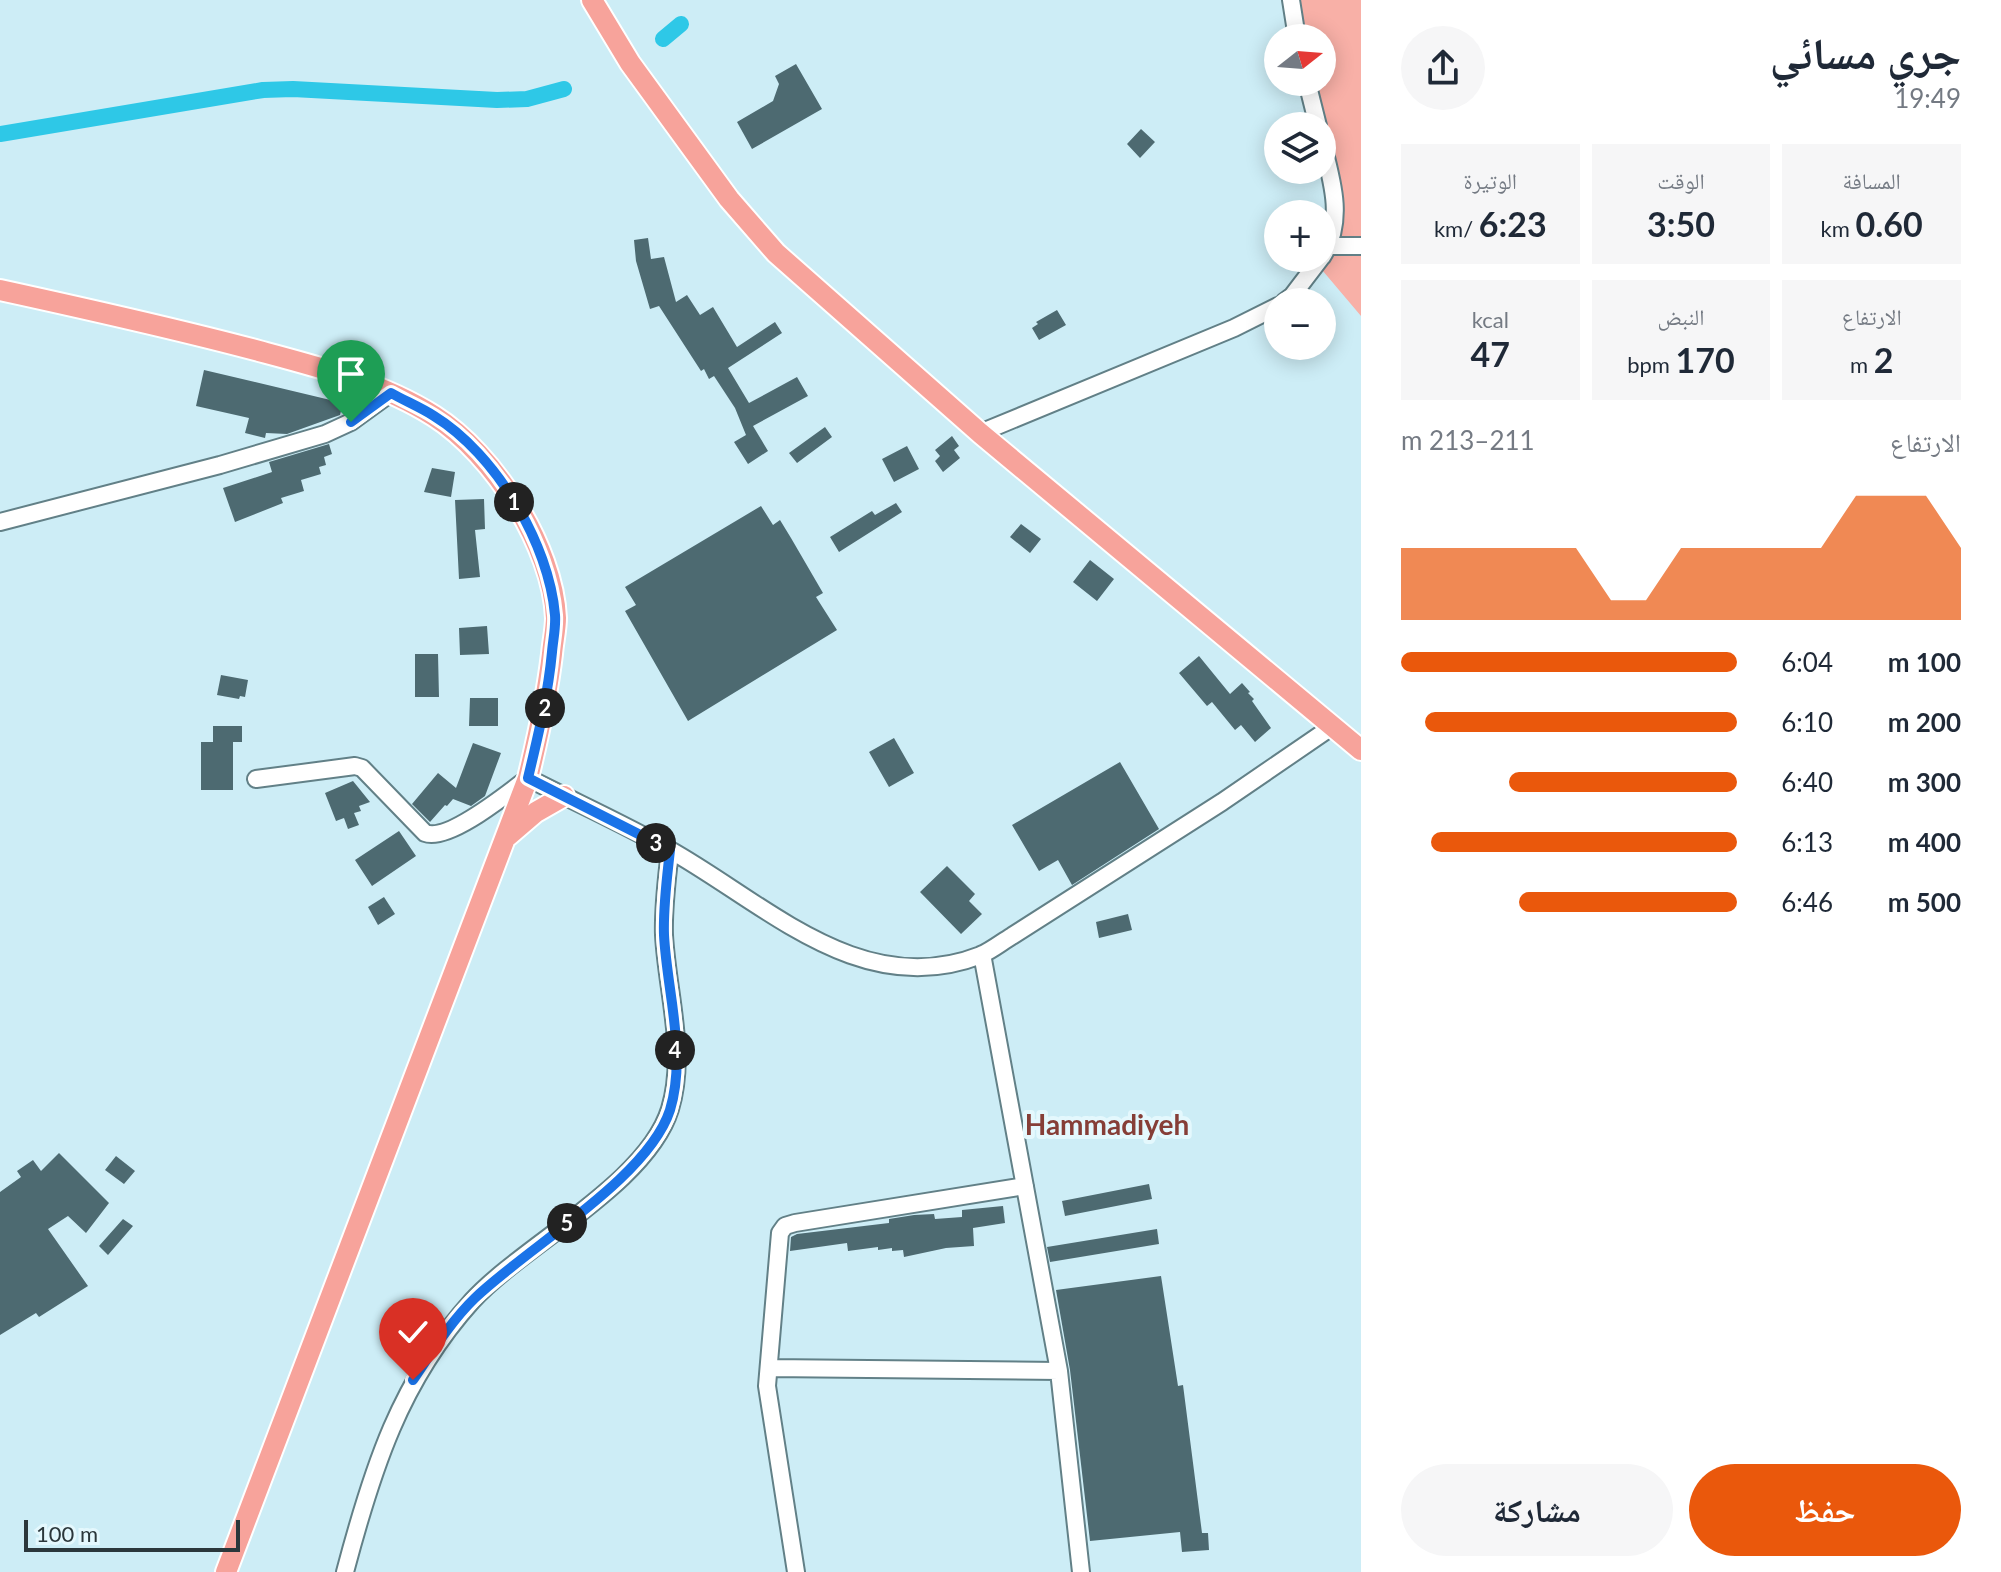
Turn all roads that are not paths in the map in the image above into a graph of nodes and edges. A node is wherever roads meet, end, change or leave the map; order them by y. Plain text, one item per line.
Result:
1 (592, 0) edge
2 (1291, 0) edge
3 (1295, 24) edge
4 (1361, 246) edge
5 (1336, 251) edge
6 (1311, 272) edge
7 (1299, 288) edge
8 (0, 290) edge
9 (1264, 313) edge
10 (391, 393) junction
11 (980, 433) junction
12 (0, 522) edge
13 (1333, 726) junction
14 (1361, 750) edge
15 (528, 778) junction
16 (256, 779) dead end
17 (564, 796) junction
18 (502, 842) junction
19 (670, 850) junction
20 (982, 954) junction
21 (1025, 1186) junction
22 (769, 1368) junction
23 (1059, 1371) junction
24 (226, 1572) edge
25 (345, 1572) edge
26 (796, 1572) edge
27 (1081, 1572) edge

1 - 11 main road
2 - 3 street
4 - 5 street
6 - 7 street
8 - 10 main road
9 - 11 street
10 - 12 street
10 - 15 main road
11 - 13 main road
13 - 14 main road
13 - 20 street
15 - 16 street
15 - 17 street
15 - 18 main road
17 - 18 main road
17 - 19 street
18 - 24 main road
19 - 20 street
19 - 25 street
20 - 21 street
21 - 22 street
21 - 23 street
22 - 23 street
22 - 26 street
23 - 27 street

